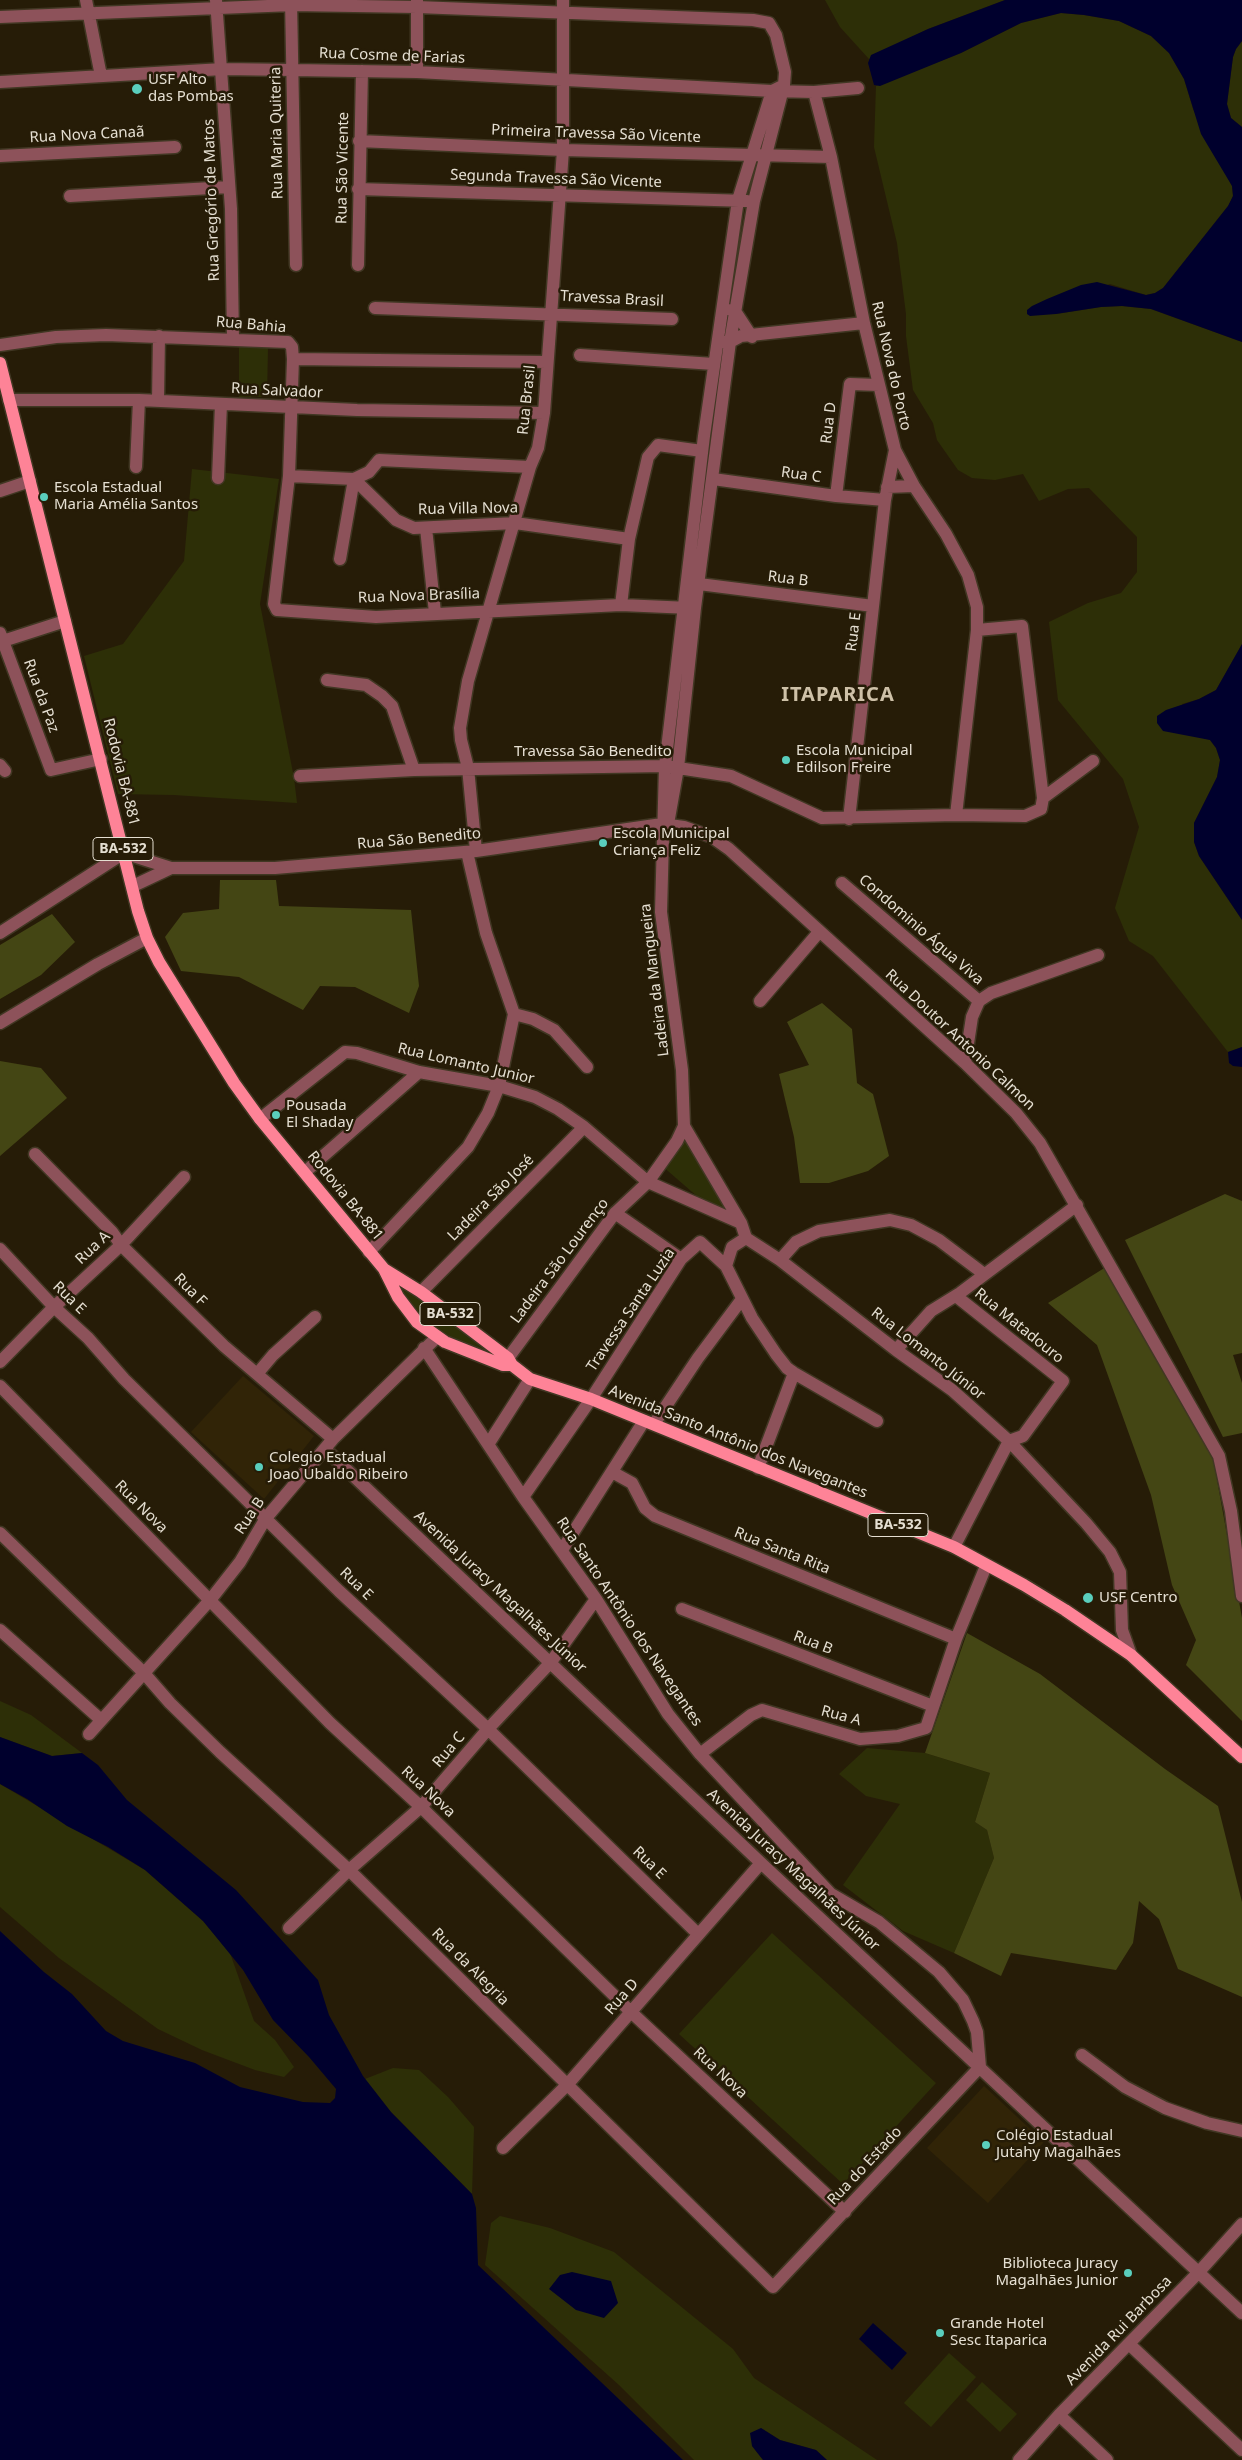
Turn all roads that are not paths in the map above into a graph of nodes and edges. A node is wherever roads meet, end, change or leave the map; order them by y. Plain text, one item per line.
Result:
1 (86, 0) edge
2 (563, 0) edge
3 (292, 3) edge
4 (216, 4) edge
5 (417, 4) edge
6 (88, 15) junction
7 (563, 15) junction
8 (0, 17) edge
9 (223, 69) junction
10 (292, 70) junction
11 (362, 71) junction
12 (416, 72) junction
13 (100, 76) junction
14 (564, 79) junction
15 (0, 82) edge
16 (858, 88) dead end
17 (779, 89) junction
18 (814, 92) junction
19 (359, 140) junction
20 (175, 147) dead end
21 (563, 150) junction
22 (0, 156) edge
23 (751, 156) junction
24 (765, 156) junction
25 (831, 157) junction
26 (230, 187) junction
27 (358, 189) junction
28 (70, 196) dead end
29 (560, 197) junction
30 (738, 200) junction
31 (754, 201) junction
32 (358, 264) dead end
33 (296, 265) dead end
34 (375, 308) dead end
35 (729, 310) junction
36 (551, 313) junction
37 (672, 319) dead end
38 (864, 323) junction
39 (159, 336) junction
40 (752, 337) junction
41 (233, 339) junction
42 (724, 342) junction
43 (0, 346) edge
44 (580, 355) dead end
45 (293, 359) junction
46 (547, 362) junction
47 (0, 363) edge
48 (714, 364) junction
49 (879, 385) junction
50 (9, 400) junction
51 (139, 400) junction
52 (158, 401) junction
53 (221, 404) junction
54 (292, 408) junction
55 (544, 413) junction
56 (704, 436) junction
57 (718, 437) junction
58 (894, 450) junction
59 (702, 451) junction
60 (530, 467) junction
61 (136, 468) dead end
62 (289, 476) junction
63 (218, 478) dead end
64 (354, 479) junction
65 (713, 479) junction
66 (30, 481) junction
67 (914, 486) junction
68 (887, 487) junction
69 (0, 491) edge
70 (836, 496) junction
71 (885, 500) junction
72 (515, 523) junction
73 (693, 524) junction
74 (706, 525) junction
75 (426, 528) junction
76 (629, 539) junction
77 (340, 560) dead end
78 (699, 584) junction
79 (621, 605) junction
80 (873, 606) junction
81 (689, 608) junction
82 (490, 610) junction
83 (435, 613) junction
84 (65, 620) junction
85 (977, 630) junction
86 (2, 637) edge
87 (327, 680) dead end
88 (101, 759) junction
89 (1093, 761) dead end
90 (665, 766) junction
91 (468, 768) junction
92 (678, 768) junction
93 (414, 770) junction
94 (300, 776) dead end
95 (1042, 798) junction
96 (956, 815) junction
97 (848, 819) junction
98 (665, 826) junction
99 (471, 851) junction
100 (124, 852) junction
101 (171, 868) junction
102 (842, 883) dead end
103 (133, 886) junction
104 (0, 932) edge
105 (819, 932) junction
106 (147, 938) junction
107 (1098, 955) dead end
108 (760, 1001) dead end
109 (979, 1001) junction
110 (514, 1014) junction
111 (0, 1023) edge
112 (965, 1063) junction
113 (587, 1067) dead end
114 (419, 1072) junction
115 (499, 1086) junction
116 (260, 1119) junction
117 (684, 1126) junction
118 (584, 1127) junction
119 (35, 1154) dead end
120 (305, 1172) junction
121 (184, 1178) dead end
122 (648, 1182) junction
123 (1077, 1205) junction
124 (615, 1213) junction
125 (741, 1223) junction
126 (746, 1238) junction
127 (121, 1245) junction
128 (0, 1249) edge
129 (369, 1252) junction
130 (681, 1260) junction
131 (780, 1260) junction
132 (726, 1266) junction
133 (384, 1269) junction
134 (984, 1274) junction
135 (421, 1292) junction
136 (956, 1296) junction
137 (742, 1299) junction
138 (54, 1307) junction
139 (315, 1316) dead end
140 (436, 1338) junction
141 (424, 1348) junction
142 (896, 1350) junction
143 (0, 1362) edge
144 (508, 1363) junction
145 (794, 1373) junction
146 (257, 1374) junction
147 (530, 1379) junction
148 (0, 1386) edge
149 (591, 1399) junction
150 (877, 1420) dead end
151 (649, 1423) junction
152 (1008, 1441) junction
153 (489, 1443) junction
154 (329, 1444) junction
155 (758, 1468) junction
156 (612, 1472) junction
157 (523, 1497) junction
158 (266, 1518) junction
159 (0, 1534) edge
160 (1235, 1539) junction
161 (954, 1547) junction
162 (562, 1550) junction
163 (1242, 1556) edge
164 (986, 1566) junction
165 (1239, 1566) edge
166 (1242, 1596) edge
167 (211, 1599) junction
168 (596, 1599) junction
169 (682, 1610) dead end
170 (0, 1630) edge
171 (956, 1639) junction
172 (1131, 1655) junction
173 (551, 1662) junction
174 (143, 1672) junction
175 (933, 1706) junction
176 (100, 1719) junction
177 (488, 1729) junction
178 (89, 1734) dead end
179 (700, 1754) junction
180 (1242, 1757) edge
181 (421, 1807) junction
182 (761, 1863) junction
183 (348, 1870) junction
184 (289, 1928) dead end
185 (698, 1934) junction
186 (631, 2012) junction
187 (1082, 2055) dead end
188 (980, 2067) junction
189 (567, 2085) junction
190 (1242, 2131) edge
191 (503, 2148) dead end
192 (845, 2212) junction
193 (1242, 2224) edge
194 (1198, 2273) junction
195 (773, 2287) joint
196 (1242, 2313) edge
197 (1129, 2344) junction
198 (1059, 2415) junction
199 (1242, 2450) edge
200 (1019, 2460) edge
201 (1107, 2460) edge

1 - 6 street
2 - 7 street, Rua Brasil
3 - 4 street
3 - 5 street
3 - 10 street, Rua Maria Quiteria
4 - 6 street
4 - 9 street, Rua Gregório de Matos
5 - 7 street
5 - 12 street
6 - 8 street
6 - 13 street
7 - 14 street, Rua Brasil
7 - 17 street
9 - 10 street, Rua Cosme de Farias
9 - 13 street, Rua Cosme de Farias
9 - 26 street, Rua Gregório de Matos
10 - 11 street, Rua Cosme de Farias
10 - 33 street, Rua Maria Quiteria
11 - 12 street, Rua Cosme de Farias
11 - 19 street, Rua São Vicente
12 - 14 street, Rua Cosme de Farias
13 - 15 street, Rua Cosme de Farias
14 - 17 street, Rua Cosme de Farias
14 - 21 street, Rua Brasil
16 - 18 street, Rua Cosme de Farias
17 - 18 street, Rua Cosme de Farias
17 - 23 street
17 - 24 street
18 - 25 street, Rua Nova do Porto
19 - 21 street, Primeira Travessa São Vicente
19 - 27 street, Rua São Vicente
20 - 22 street, Rua Nova Canaã
21 - 23 street, Primeira Travessa São Vicente
21 - 29 street, Rua Brasil
23 - 24 street, Primeira Travessa São Vicente
23 - 30 street
24 - 25 street, Primeira Travessa São Vicente
24 - 31 street
25 - 38 street, Rua Nova do Porto
26 - 28 street
26 - 41 street, Rua Gregório de Matos
27 - 29 street, Segunda Travessa São Vicente
27 - 32 street, Rua São Vicente
29 - 30 street, Segunda Travessa São Vicente
29 - 36 street, Rua Brasil
30 - 31 street, Segunda Travessa São Vicente
30 - 35 street
31 - 35 street
34 - 36 street
35 - 40 street
35 - 42 street
36 - 37 street, Travessa Brasil
36 - 46 street, Rua Brasil
38 - 40 street
38 - 49 street, Rua Nova do Porto
39 - 41 street, Rua Bahia
39 - 43 street, Rua Bahia
39 - 52 street
40 - 42 street
41 - 45 street, Rua Bahia
42 - 48 street
42 - 57 street
44 - 48 street
45 - 46 street
45 - 54 street, Rua Nova Brasília
46 - 55 street, Rua Brasil
47 - 50 main road, Rodovia BA-881 / BA-532
48 - 56 street
49 - 58 street, Rua Nova do Porto
49 - 70 street, Rua D
50 - 51 street, Rua Salvador
50 - 66 main road, Rodovia BA-881 / BA-532
51 - 52 street, Rua Salvador
51 - 61 street
52 - 53 street, Rua Salvador
53 - 54 street, Rua Salvador
53 - 63 street
54 - 55 street, Rua Salvador
54 - 62 street, Rua Nova Brasília
55 - 60 street, Rua Brasil
56 - 57 street
56 - 59 street
57 - 65 street
58 - 67 street, Rua Nova do Porto
58 - 68 street, Rua E
59 - 73 street
59 - 76 street
60 - 64 street
60 - 72 street, Rua Brasil
62 - 64 street
62 - 83 street, Rua Nova Brasília
64 - 75 street, Rua Villa Nova
64 - 77 street
65 - 70 street, Rua C
65 - 74 street
66 - 69 street
66 - 84 main road, Rodovia BA-881 / BA-532
67 - 68 street
67 - 85 street, Rua Nova do Porto
68 - 71 street, Rua E
70 - 71 street, Rua C
71 - 80 street, Rua E
72 - 75 street, Rua Villa Nova
72 - 76 street, Rua Villa Nova
72 - 82 street, Rua Brasil
73 - 74 street
73 - 81 street
74 - 78 street
75 - 83 street
76 - 79 street
78 - 80 street, Rua B
78 - 81 street
79 - 81 street, Rua Nova Brasília
79 - 82 street, Rua Nova Brasília
80 - 97 street, Rua E
81 - 90 street
81 - 92 street
82 - 83 street, Rua Nova Brasília
82 - 91 street, Rua Brasil
84 - 86 street
84 - 88 main road, Rodovia BA-881 / BA-532
85 - 95 street
85 - 96 street, Rua Nova do Porto
86 - 88 street, Rua da Paz
87 - 93 street
88 - 100 main road, Rodovia BA-881 / BA-532
89 - 95 street, Travessa São Benedito
90 - 91 street, Travessa São Benedito
90 - 92 street, Travessa São Benedito
90 - 98 street
91 - 93 street, Travessa São Benedito
91 - 99 street, Rua Brasil
92 - 97 street, Travessa São Benedito
92 - 98 street
93 - 94 street, Travessa São Benedito
95 - 96 street, Travessa São Benedito
96 - 97 street, Travessa São Benedito
98 - 99 street, Rua São Benedito
98 - 105 street, Rua Doutor Antonio Calmon
98 - 117 street, Ladeira da Mangueira
99 - 101 street, Rua São Benedito
99 - 110 street, Rua Brasil
100 - 101 street, Rua São Benedito
100 - 103 main road, Rodovia BA-881 / BA-532
100 - 104 street
101 - 103 street, Rua São Benedito
102 - 109 street, Condominio Água Viva
103 - 106 main road, Rodovia BA-881 / BA-532
105 - 108 street
105 - 112 street, Rua Doutor Antonio Calmon
106 - 111 street
106 - 116 main road, Rodovia BA-881 / BA-532
107 - 109 street
109 - 112 street
110 - 113 street
110 - 115 street
112 - 123 street, Rua Doutor Antonio Calmon
114 - 115 street, Rua Lomanto Junior
114 - 116 street, Rua Lomanto Junior
114 - 120 street
115 - 118 street, Rua Lomanto Junior
115 - 129 street
116 - 120 main road, Rodovia BA-881 / BA-532
117 - 122 street, Ladeira São Lourenço
117 - 125 street
118 - 122 street, Rua Lomanto Junior
118 - 135 street, Ladeira São José
119 - 127 street, Rua F
120 - 129 main road, Rodovia BA-881 / BA-532
121 - 127 street, Rua A
122 - 124 street, Ladeira São Lourenço
122 - 125 street, Rua Lomanto Junior
123 - 134 street
123 - 160 street, Rua Doutor Antonio Calmon
124 - 130 street
124 - 144 street, Ladeira São Lourenço
125 - 126 street
126 - 131 street, Rua Lomanto Júnior
126 - 132 street
127 - 138 street, Rua A
127 - 146 street, Rua F
128 - 138 street, Rua E
129 - 133 main road, Rodovia BA-881 / BA-532
130 - 132 street, Travessa Santa Luzia
130 - 149 street, Travessa Santa Luzia
131 - 134 street
131 - 142 street, Rua Lomanto Júnior
132 - 137 street
133 - 135 main road, Avenida Santo Antônio dos Navegantes / BA-532
133 - 140 main road, BA-532
134 - 136 street
135 - 144 main road, Avenida Santo Antônio dos Navegantes / BA-532
136 - 142 street
136 - 152 street, Rua Matadouro
137 - 145 street
137 - 151 street
138 - 143 street, Rua A
138 - 158 street, Rua E
139 - 146 street
140 - 141 street, Rua B
140 - 144 main road, Avenida Santo Antônio dos Navegantes / BA-532
141 - 153 street, Rua Santo Antônio dos Navegantes
141 - 154 street, Rua B
142 - 152 street, Rua Lomanto Júnior
144 - 147 main road, Avenida Santo Antônio dos Navegantes / BA-532
145 - 150 street
145 - 155 street
146 - 154 street, Rua F
147 - 149 main road, Avenida Santo Antônio dos Navegantes / BA-532
147 - 153 street
148 - 167 street, Rua Nova
149 - 151 main road, Avenida Santo Antônio dos Navegantes / BA-532
149 - 157 street, Travessa Santa Luzia
151 - 155 main road, Avenida Santo Antônio dos Navegantes / BA-532
151 - 156 street
152 - 161 street
152 - 172 street, Rua Lomanto Júnior
153 - 157 street, Rua Santo Antônio dos Navegantes
154 - 158 street, Rua B
154 - 173 street, Avenida Juracy Magalhães Júnior
155 - 161 main road, Avenida Santo Antônio dos Navegantes / BA-532
156 - 162 street
156 - 171 street, Rua Santa Rita
157 - 162 street, Rua Santo Antônio dos Navegantes
158 - 167 street, Rua B
158 - 177 street, Rua E
159 - 174 street
160 - 163 street, Rua Doutor Antonio Calmon
160 - 165 street, Rua Doutor Antonio Calmon
161 - 164 main road, Avenida Santo Antônio dos Navegantes / BA-532
162 - 168 street, Rua Santo Antônio dos Navegantes
164 - 171 street, Rua A
164 - 172 main road, Avenida Santo Antônio dos Navegantes / BA-532
165 - 166 street, Rua Doutor Antonio Calmon
167 - 174 street, Rua B
167 - 181 street, Rua Nova
168 - 173 street, Rua C
168 - 179 street, Rua Santo Antônio dos Navegantes
169 - 175 street, Rua B
170 - 176 street
171 - 175 street, Rua A
172 - 180 main road, Avenida Santo Antônio dos Navegantes / BA-532
173 - 177 street, Rua C
173 - 182 street, Avenida Juracy Magalhães Júnior
174 - 176 street, Rua B
174 - 183 street, Rua da Alegria
175 - 179 street, Rua A
176 - 178 street, Rua B
177 - 181 street, Rua C
177 - 185 street, Rua E
179 - 188 street, Rua Santo Antônio dos Navegantes
181 - 183 street, Rua C
181 - 186 street, Rua Nova
182 - 185 street, Rua D
182 - 188 street, Avenida Juracy Magalhães Júnior
183 - 184 street, Rua C
183 - 189 street, Rua da Alegria
185 - 186 street, Rua D
186 - 189 street, Rua D
186 - 192 street, Rua Nova
187 - 190 street
188 - 192 street, Rua do Estado
188 - 194 street, Avenida Juracy Magalhães Júnior
189 - 191 street, Rua D
189 - 195 street, Rua da Alegria
192 - 195 street, Rua do Estado
193 - 194 street, Avenida Rui Barbosa
194 - 196 street, Avenida Juracy Magalhães Júnior
194 - 197 street, Avenida Rui Barbosa
197 - 198 street, Avenida Rui Barbosa
197 - 199 street
198 - 200 street, Avenida Rui Barbosa
198 - 201 street

